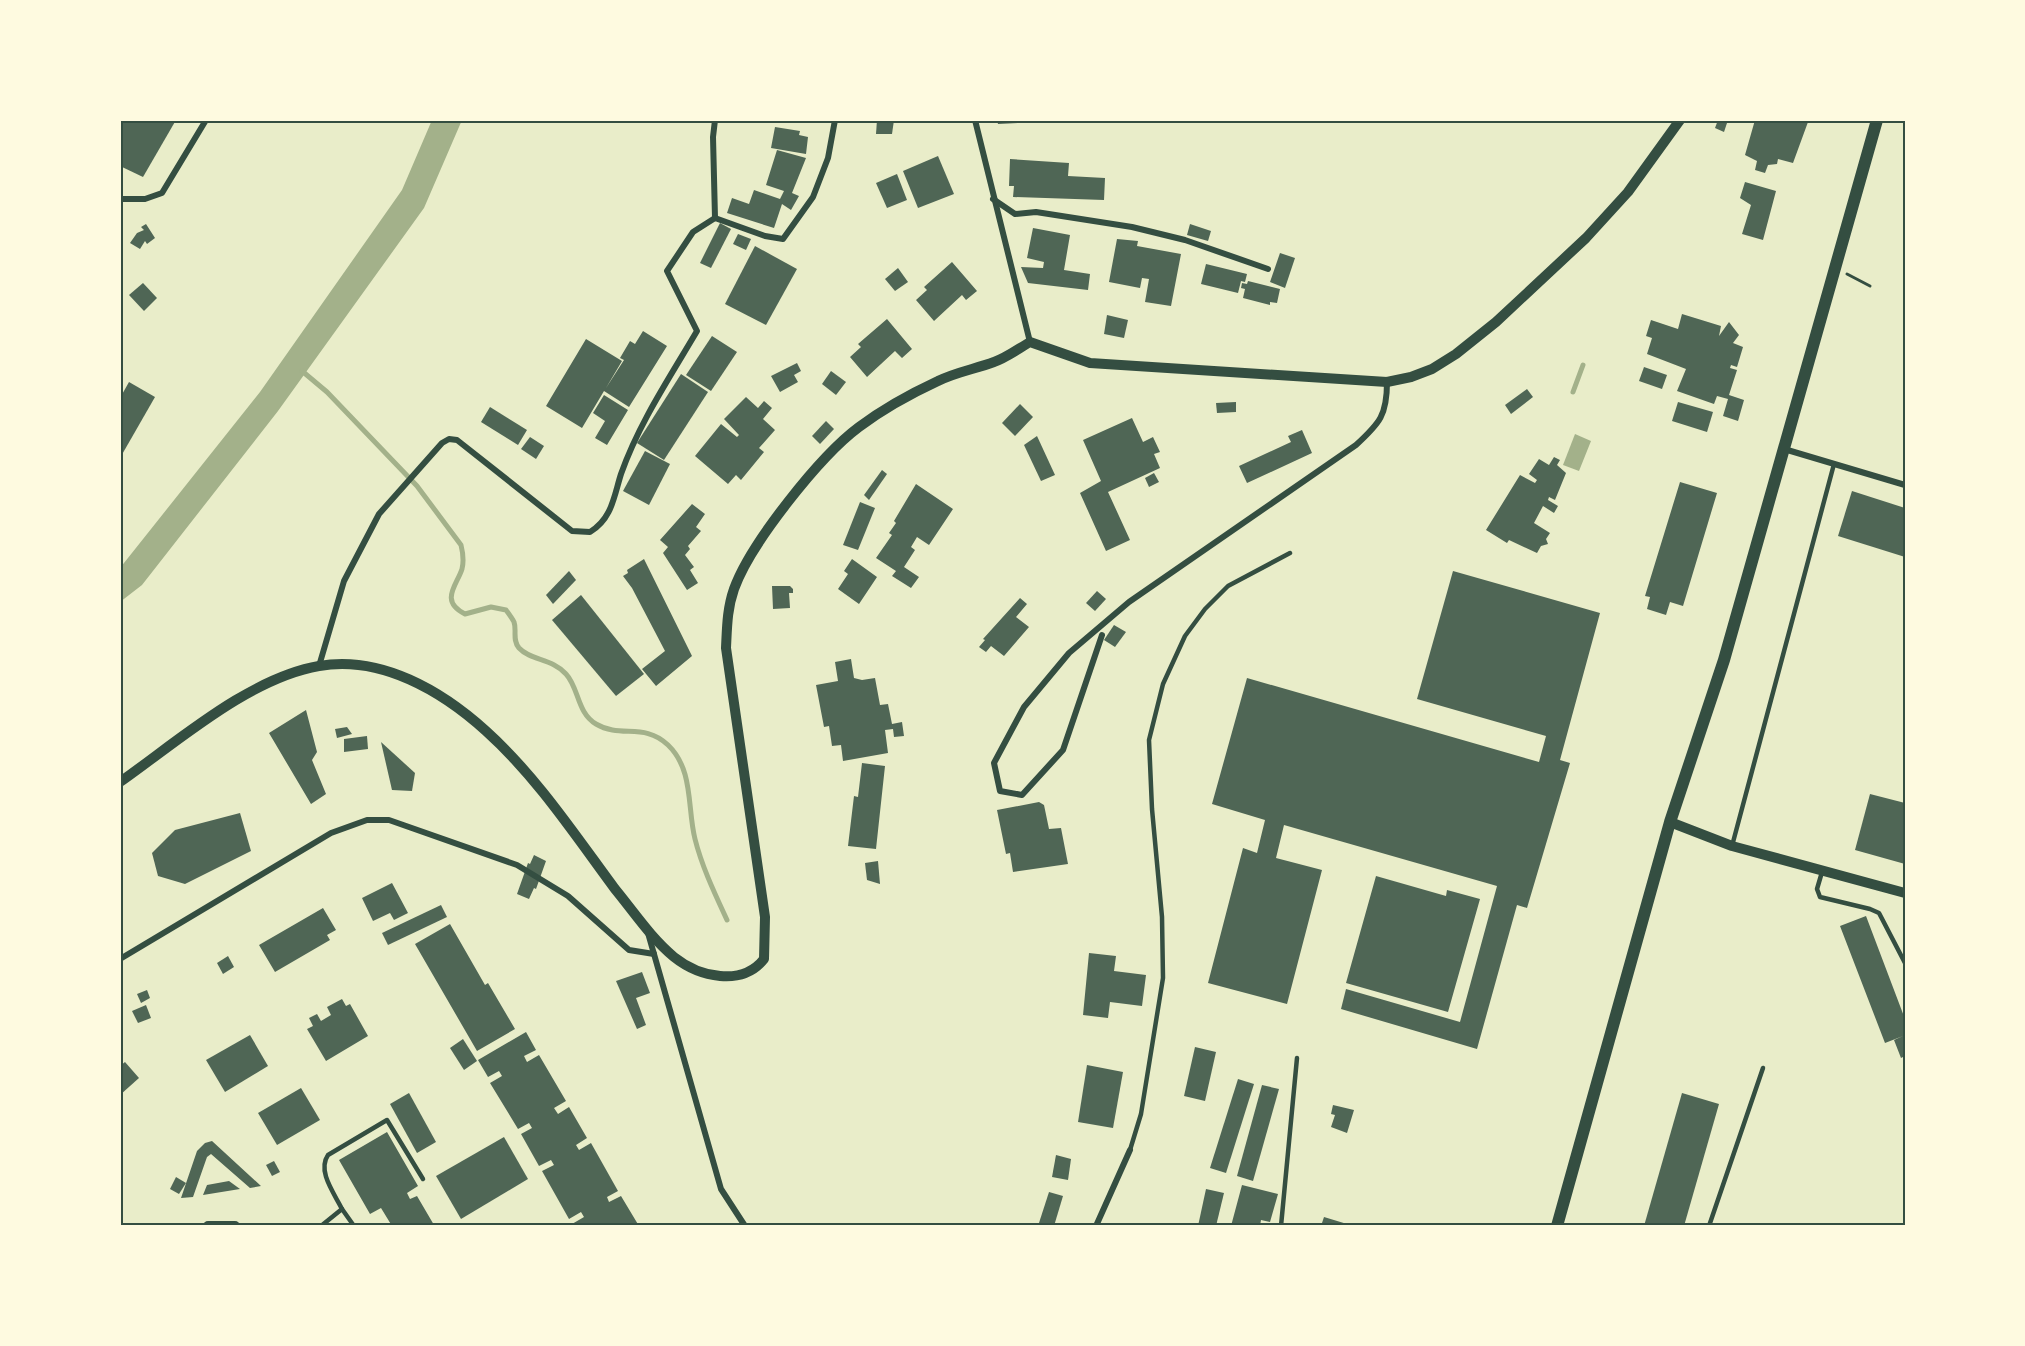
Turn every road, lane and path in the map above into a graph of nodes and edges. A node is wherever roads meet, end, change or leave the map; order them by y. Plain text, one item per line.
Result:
1 (206, 120) edge
2 (715, 120) edge
3 (835, 120) edge
4 (975, 120) edge
5 (1680, 120) edge
6 (1877, 120) edge
7 (120, 199) edge
8 (993, 199) junction
9 (715, 218) junction
10 (1836, 268) junction
11 (1268, 269) dead end
12 (1870, 286) dead end
13 (1030, 342) junction
14 (1387, 382) junction
15 (1784, 449) junction
16 (1834, 465) junction
17 (1905, 485) edge
18 (1290, 553) dead end
19 (1102, 635) dead end
20 (318, 666) junction
21 (120, 782) edge
22 (1670, 822) junction
23 (1732, 846) junction
24 (1823, 869) junction
25 (1905, 893) edge
26 (647, 930) junction
27 (654, 954) junction
28 (120, 959) edge
29 (1905, 963) edge
30 (1297, 1058) dead end
31 (1763, 1068) dead end
32 (1130, 1150) joint
33 (423, 1179) dead end
34 (342, 1209) junction
35 (208, 1226) edge
36 (235, 1226) edge
37 (321, 1226) edge
38 (354, 1226) edge
39 (745, 1226) edge
40 (1096, 1226) edge
41 (1281, 1226) edge
42 (1557, 1226) edge
43 (1709, 1226) edge

1 - 7 street
2 - 9 street
3 - 9 street
4 - 8 street
5 - 14 street
6 - 10 main road
8 - 11 street
8 - 13 street
9 - 20 street
10 - 12 path
10 - 15 main road
13 - 14 street
13 - 26 street
14 - 19 street
15 - 16 street
15 - 22 main road
16 - 17 street
16 - 23 lane
18 - 32 lane
20 - 21 street
20 - 26 street
22 - 23 street
22 - 42 main road
23 - 24 street
24 - 25 street
24 - 29 lane
26 - 27 street
27 - 28 street
27 - 39 street
30 - 41 lane
31 - 43 lane
32 - 40 street
33 - 34 lane
34 - 37 lane
34 - 38 lane
35 - 36 street

